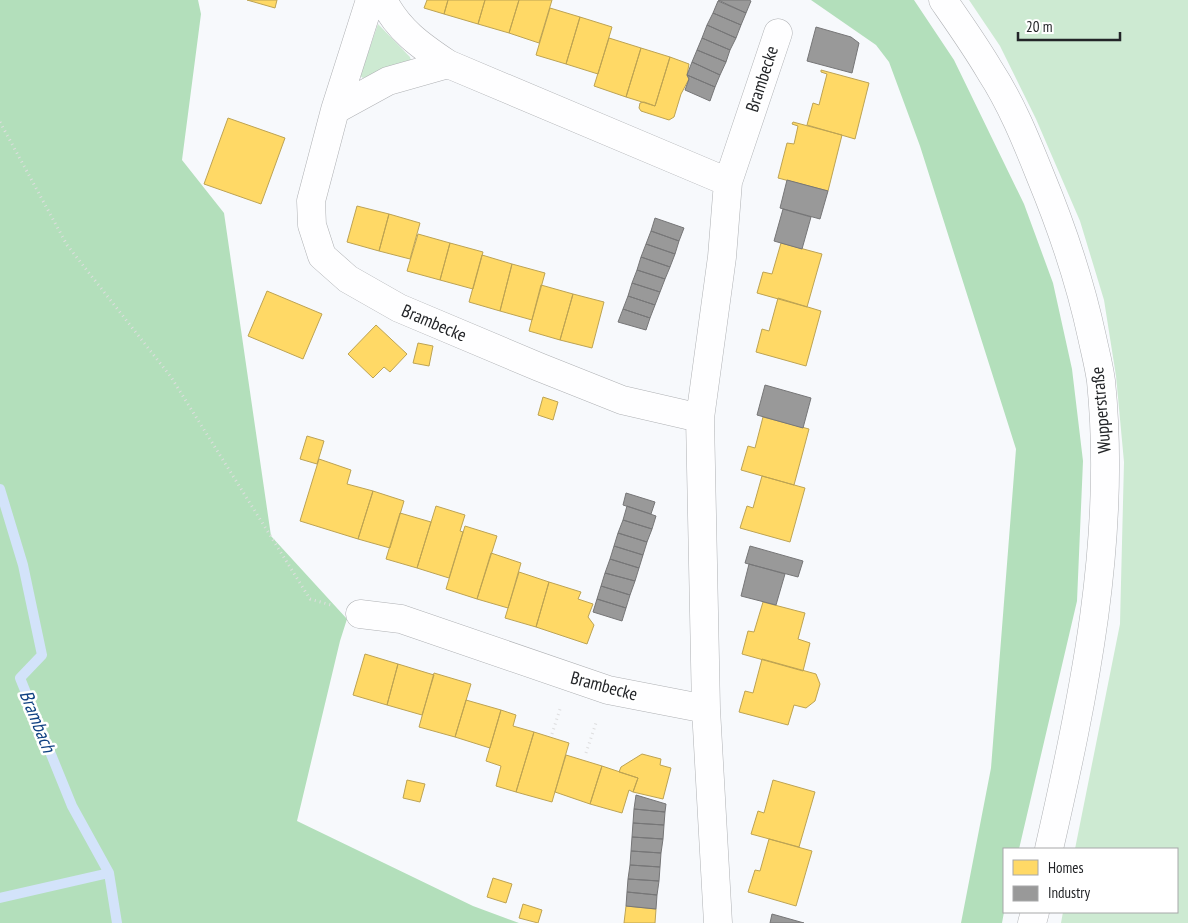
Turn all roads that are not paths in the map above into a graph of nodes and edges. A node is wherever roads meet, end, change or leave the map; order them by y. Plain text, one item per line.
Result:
1 (370, 0) edge
2 (383, 0) edge
3 (943, 0) edge
4 (778, 33) dead end
5 (448, 64) junction
6 (335, 110) junction
7 (728, 182) junction
8 (700, 418) junction
9 (360, 614) road end
10 (706, 709) junction
11 (1049, 848) edge
12 (718, 923) edge

1 - 6 street, Brambecke
2 - 5 street
3 - 11 street, Wupperstraße
4 - 7 street, Brambecke
5 - 6 street
5 - 7 street
6 - 8 street, Brambecke
7 - 8 street, Brambecke
8 - 10 street, Brambecke
9 - 10 street, Brambecke
10 - 12 street, Brambecke

